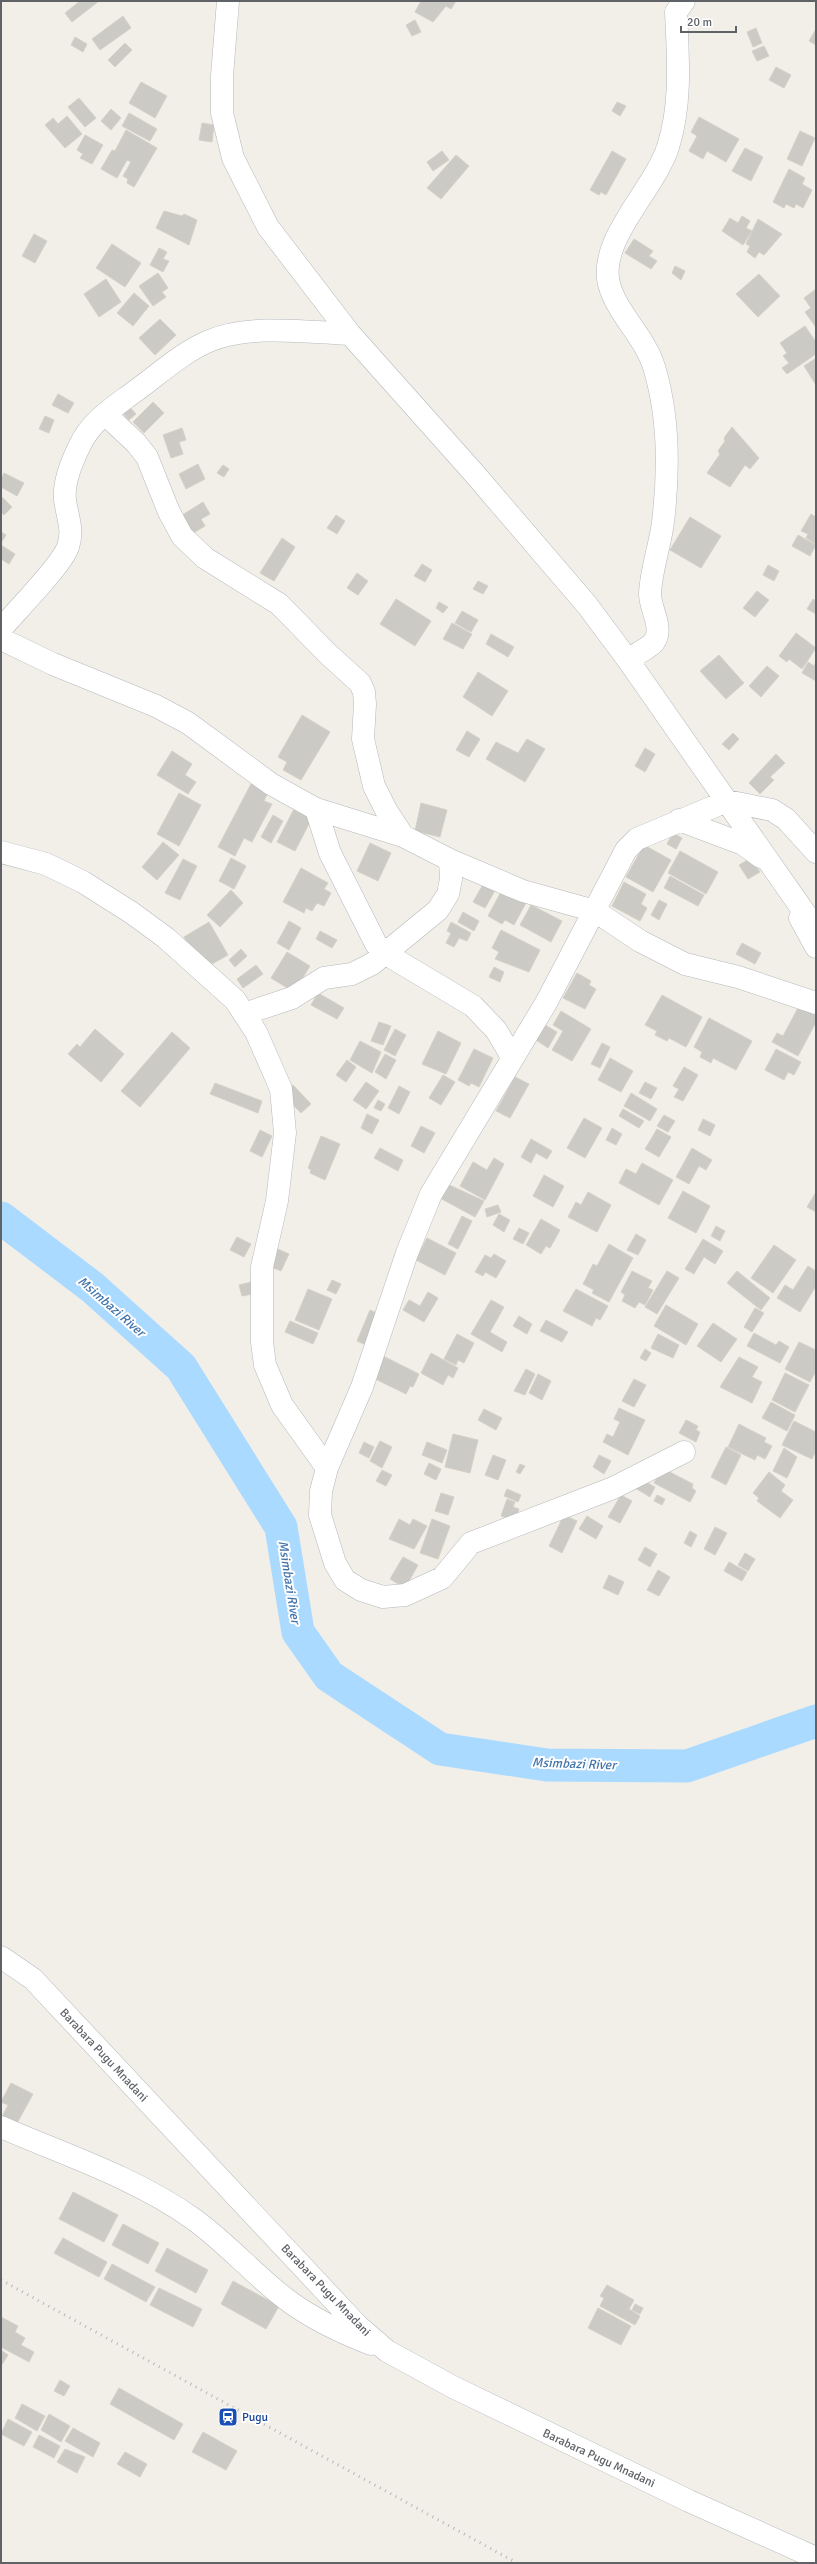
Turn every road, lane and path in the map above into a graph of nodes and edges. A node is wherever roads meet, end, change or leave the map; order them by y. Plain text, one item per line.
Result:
1 (228, 1) edge
2 (676, 5) edge
3 (350, 334) junction
4 (105, 414) junction
5 (1, 629) edge
6 (1, 639) edge
7 (628, 660) junction
8 (727, 801) junction
9 (316, 810) junction
10 (678, 820) junction
11 (403, 836) junction
12 (1, 852) edge
13 (816, 852) edge
14 (450, 860) junction
15 (595, 911) junction
16 (816, 929) edge
17 (816, 947) edge
18 (386, 954) junction
19 (816, 1003) edge
20 (244, 1014) junction
21 (512, 1057) junction
22 (684, 1452) dead end
23 (327, 1468) junction
24 (1, 1957) edge
25 (1, 2127) edge
26 (387, 2351) junction
27 (816, 2558) edge

1 - 3 street
2 - 7 street
3 - 4 street
3 - 7 street
4 - 5 street
4 - 11 street
6 - 9 street
7 - 8 street
8 - 10 street
8 - 13 street
8 - 16 street
9 - 11 street
9 - 18 street
10 - 15 street
10 - 17 street
11 - 14 street
12 - 20 street
14 - 15 street
14 - 18 street
15 - 19 street
15 - 21 street
18 - 20 street
18 - 21 street
20 - 23 street
21 - 23 street
22 - 23 street
24 - 26 street, Barabara Pugu Mnadani
25 - 26 street
26 - 27 street, Barabara Pugu Mnadani

